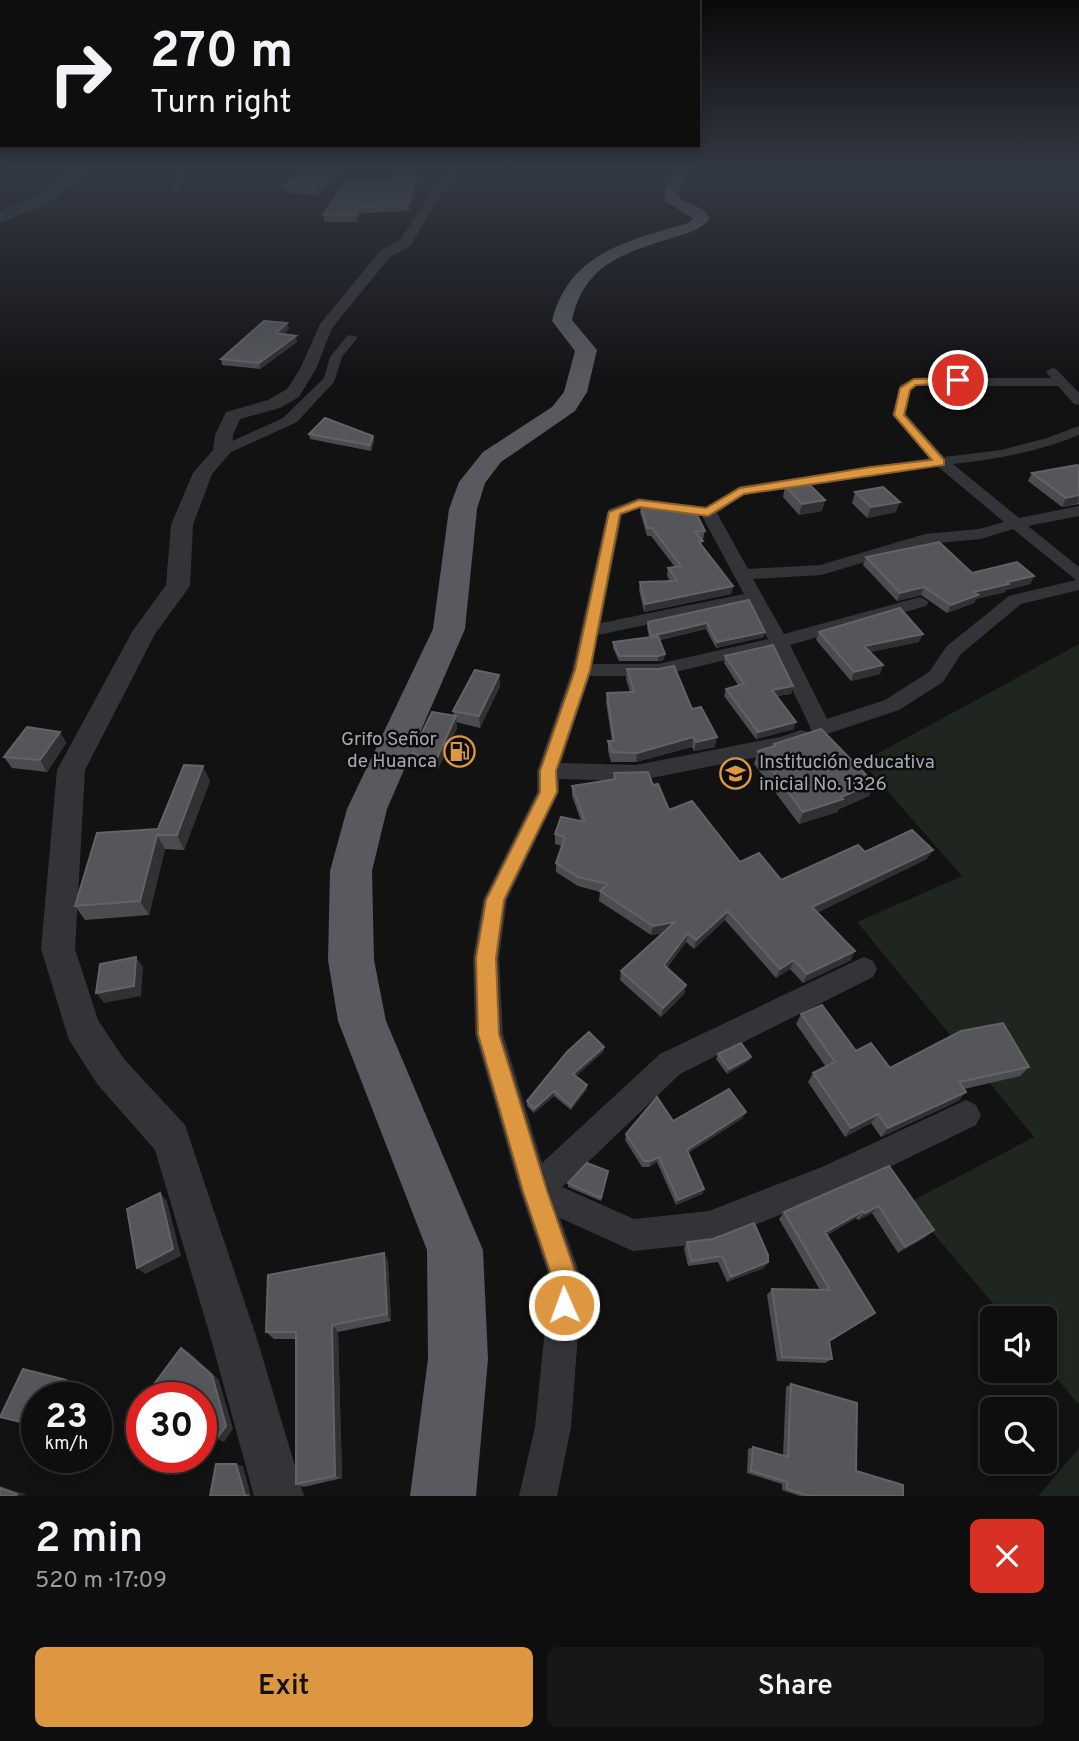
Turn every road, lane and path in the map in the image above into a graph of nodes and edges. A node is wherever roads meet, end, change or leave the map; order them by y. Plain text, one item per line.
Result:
1 (403, 244) edge
2 (642, 244) edge
3 (352, 337) dead end
4 (1079, 401) edge
5 (1079, 430) edge
6 (222, 451) junction
7 (940, 462) junction
8 (1079, 511) edge
9 (708, 512) junction
10 (1013, 524) junction
11 (742, 575) junction
12 (1079, 576) edge
13 (1079, 585) edge
14 (754, 597) junction
15 (920, 601) dead end
16 (591, 631) junction
17 (779, 642) junction
18 (582, 670) junction
19 (821, 729) junction
20 (548, 771) junction
21 (864, 969) dead end
22 (965, 1115) dead end
23 (535, 1191) junction
24 (279, 1496) edge
25 (443, 1496) edge
26 (538, 1496) edge

1 - 6 street
2 - 25 highway
3 - 6 street
4 - 7 street
5 - 7 street
6 - 24 street
7 - 9 street
7 - 10 street
8 - 10 street
9 - 11 street
9 - 16 street
10 - 11 street
10 - 12 street
11 - 14 street
13 - 19 street
14 - 16 street
14 - 17 street
15 - 17 street
16 - 18 street
17 - 18 street
17 - 19 street
18 - 20 street
19 - 20 street
20 - 23 street
21 - 23 street
22 - 23 street
23 - 26 street

